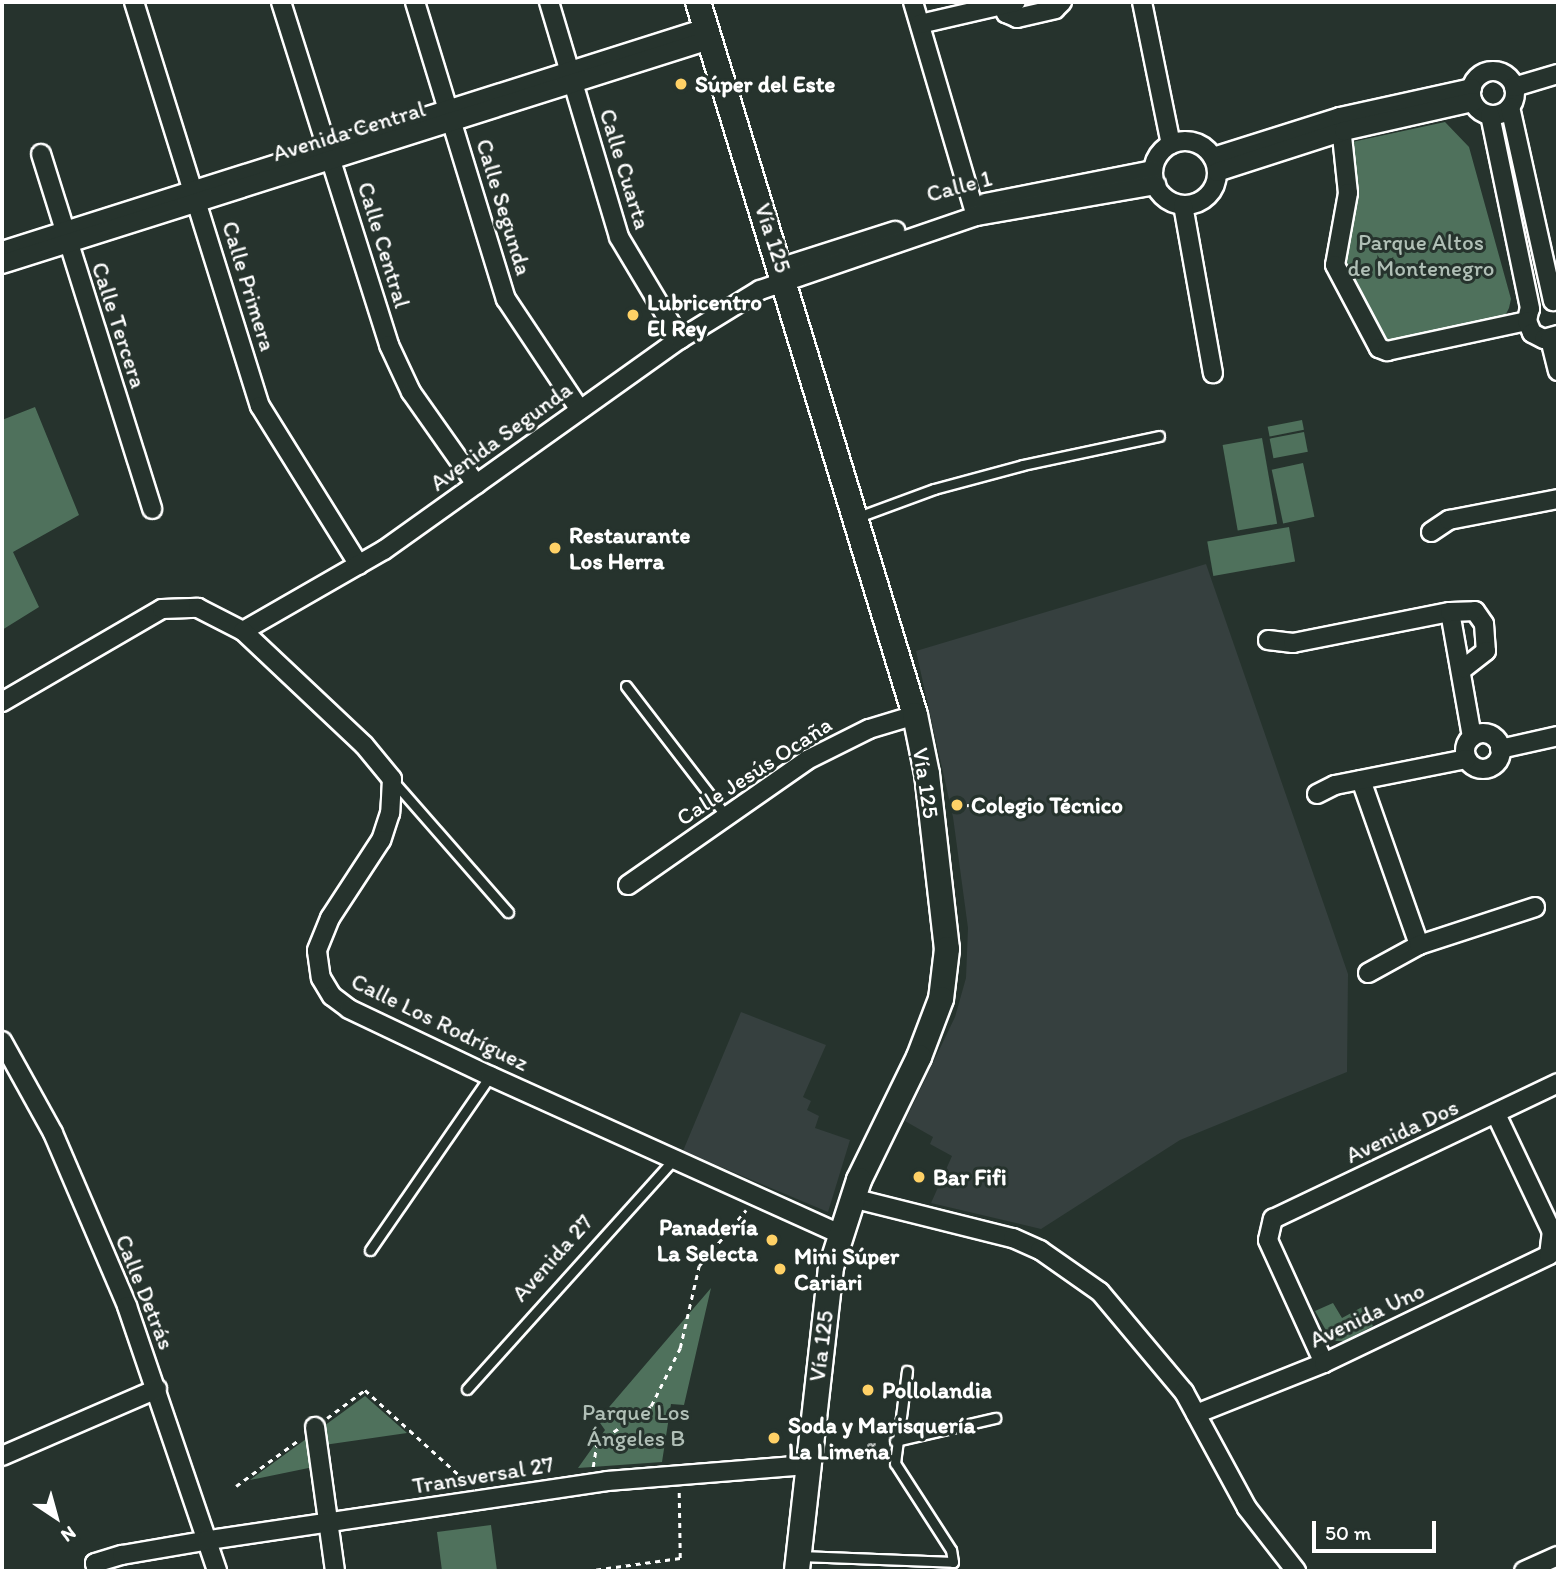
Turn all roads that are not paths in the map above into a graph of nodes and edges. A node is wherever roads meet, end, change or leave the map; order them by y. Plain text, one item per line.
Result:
1 (134, 2) edge
2 (281, 2) edge
3 (415, 2) edge
4 (549, 2) edge
5 (698, 2) edge
6 (913, 2) edge
7 (1062, 2) edge
8 (1142, 2) edge
9 (1009, 3) edge
10 (920, 24) junction
11 (708, 34) junction
12 (1558, 74) edge
13 (573, 79) junction
14 (1514, 88) junction
15 (1472, 95) junction
16 (1510, 107) junction
17 (1490, 115) junction
18 (451, 118) junction
19 (1342, 124) junction
20 (1171, 144) junction
21 (41, 154) dead end
22 (330, 155) junction
23 (1215, 164) junction
24 (1155, 177) junction
25 (196, 197) junction
26 (1183, 205) junction
27 (975, 211) junction
28 (65, 237) junction
29 (2, 251) edge
30 (2, 264) edge
31 (784, 274) junction
32 (2, 282) edge
33 (1555, 303) edge
34 (1529, 315) junction
35 (1554, 337) edge
36 (680, 339) junction
37 (1558, 371) edge
38 (1213, 373) dead end
39 (580, 410) junction
40 (1159, 436) dead end
41 (476, 484) junction
42 (1558, 499) edge
43 (152, 509) dead end
44 (858, 517) junction
45 (1431, 532) dead end
46 (359, 565) junction
47 (1450, 612) junction
48 (243, 631) junction
49 (1268, 640) dead end
50 (1464, 668) junction
51 (626, 686) dead end
52 (2, 702) edge
53 (915, 715) junction
54 (1558, 736) edge
55 (1472, 737) junction
56 (1500, 749) junction
57 (1466, 759) junction
58 (392, 779) junction
59 (1362, 780) junction
60 (1317, 794) dead end
61 (726, 816) junction
62 (628, 885) dead end
63 (1535, 907) dead end
64 (508, 912) dead end
65 (1419, 945) junction
66 (1368, 973) dead end
67 (2, 1041) edge
68 (490, 1076) junction
69 (1558, 1083) edge
70 (1496, 1114) junction
71 (673, 1160) junction
72 (852, 1198) junction
73 (840, 1234) junction
74 (370, 1250) dead end
75 (1324, 1363) junction
76 (907, 1371) dead end
77 (157, 1389) junction
78 (467, 1390) dead end
79 (1196, 1414) junction
80 (995, 1418) dead end
81 (315, 1427) road end
82 (895, 1441) junction
83 (2, 1456) edge
84 (807, 1465) junction
85 (330, 1523) junction
86 (209, 1540) junction
87 (1558, 1556) edge
88 (798, 1564) edge
89 (96, 1567) edge
90 (1532, 1570) edge
91 (217, 1571) edge
92 (335, 1571) edge
93 (1296, 1571) edge

1 - 25 street, Calle Primera
2 - 22 street, Calle Central
3 - 18 street, Calle Segunda
4 - 13 street, Calle Cuarta
5 - 11 main road, Vía 125
6 - 10 street
7 - 9 street
8 - 20 street
9 - 10 street
10 - 27 street
11 - 13 street, Avenida Central
11 - 31 main road, Vía 125
12 - 14 street
13 - 18 street, Avenida Central
13 - 36 street, Calle Cuarta
14 - 15 street
14 - 16 street
15 - 17 street
15 - 19 street
16 - 17 street
16 - 33 street
17 - 34 street
18 - 22 street, Avenida Central
18 - 39 street, Calle Segunda
19 - 23 street
19 - 34 street
20 - 23 street
20 - 24 street
21 - 28 street, Calle Tercera
22 - 25 street, Avenida Central
22 - 41 street, Calle Central
23 - 26 street
24 - 26 street
24 - 27 street, Calle 1
25 - 28 street, Avenida Central
25 - 46 street, Calle Primera
26 - 38 street
27 - 31 street, Calle 1
28 - 29 street, Avenida Central
28 - 30 street, Avenida Central
28 - 43 street, Calle Tercera
30 - 32 street
31 - 36 street, Avenida Segunda
31 - 44 main road, Vía 125
33 - 34 street
34 - 35 street
35 - 37 street
36 - 39 street, Avenida Segunda
39 - 41 street, Avenida Segunda
40 - 44 lane
41 - 46 street, Avenida Segunda
42 - 45 street
44 - 53 main road, Vía 125
46 - 48 street, Avenida Segunda
47 - 49 street
47 - 50 street
47 - 50 street
48 - 52 street
48 - 58 street
50 - 55 street
51 - 61 lane
53 - 61 street, Calle Jesús Ocaña
53 - 72 main road, Vía 125
54 - 56 street
55 - 56 street
55 - 57 street
56 - 57 street
57 - 59 street
58 - 64 lane
58 - 68 street, Calle Los Rodríguez
59 - 60 street
59 - 65 street
61 - 62 street, Calle Jesús Ocaña
63 - 65 street
65 - 66 street
67 - 77 street, Calle Detrás
68 - 71 street, Calle Los Rodríguez
68 - 74 lane
69 - 70 street, Avenida Dos
70 - 75 street, Avenida Dos
70 - 75 street, Avenida Uno
71 - 73 street, Calle Los Rodríguez
71 - 78 lane, Avenida 27
72 - 73 main road, Vía 125
72 - 79 street
73 - 84 main road, Vía 125
75 - 79 street, Avenida Uno
76 - 82 lane
77 - 83 street
77 - 86 street, Calle Detrás
79 - 93 street
80 - 82 lane
81 - 85 street
82 - 88 lane
84 - 85 street, Transversal 27
84 - 88 main road, Vía 125
85 - 86 street, Transversal 27
85 - 92 street
86 - 89 street
86 - 91 street, Calle Detrás
87 - 90 street

